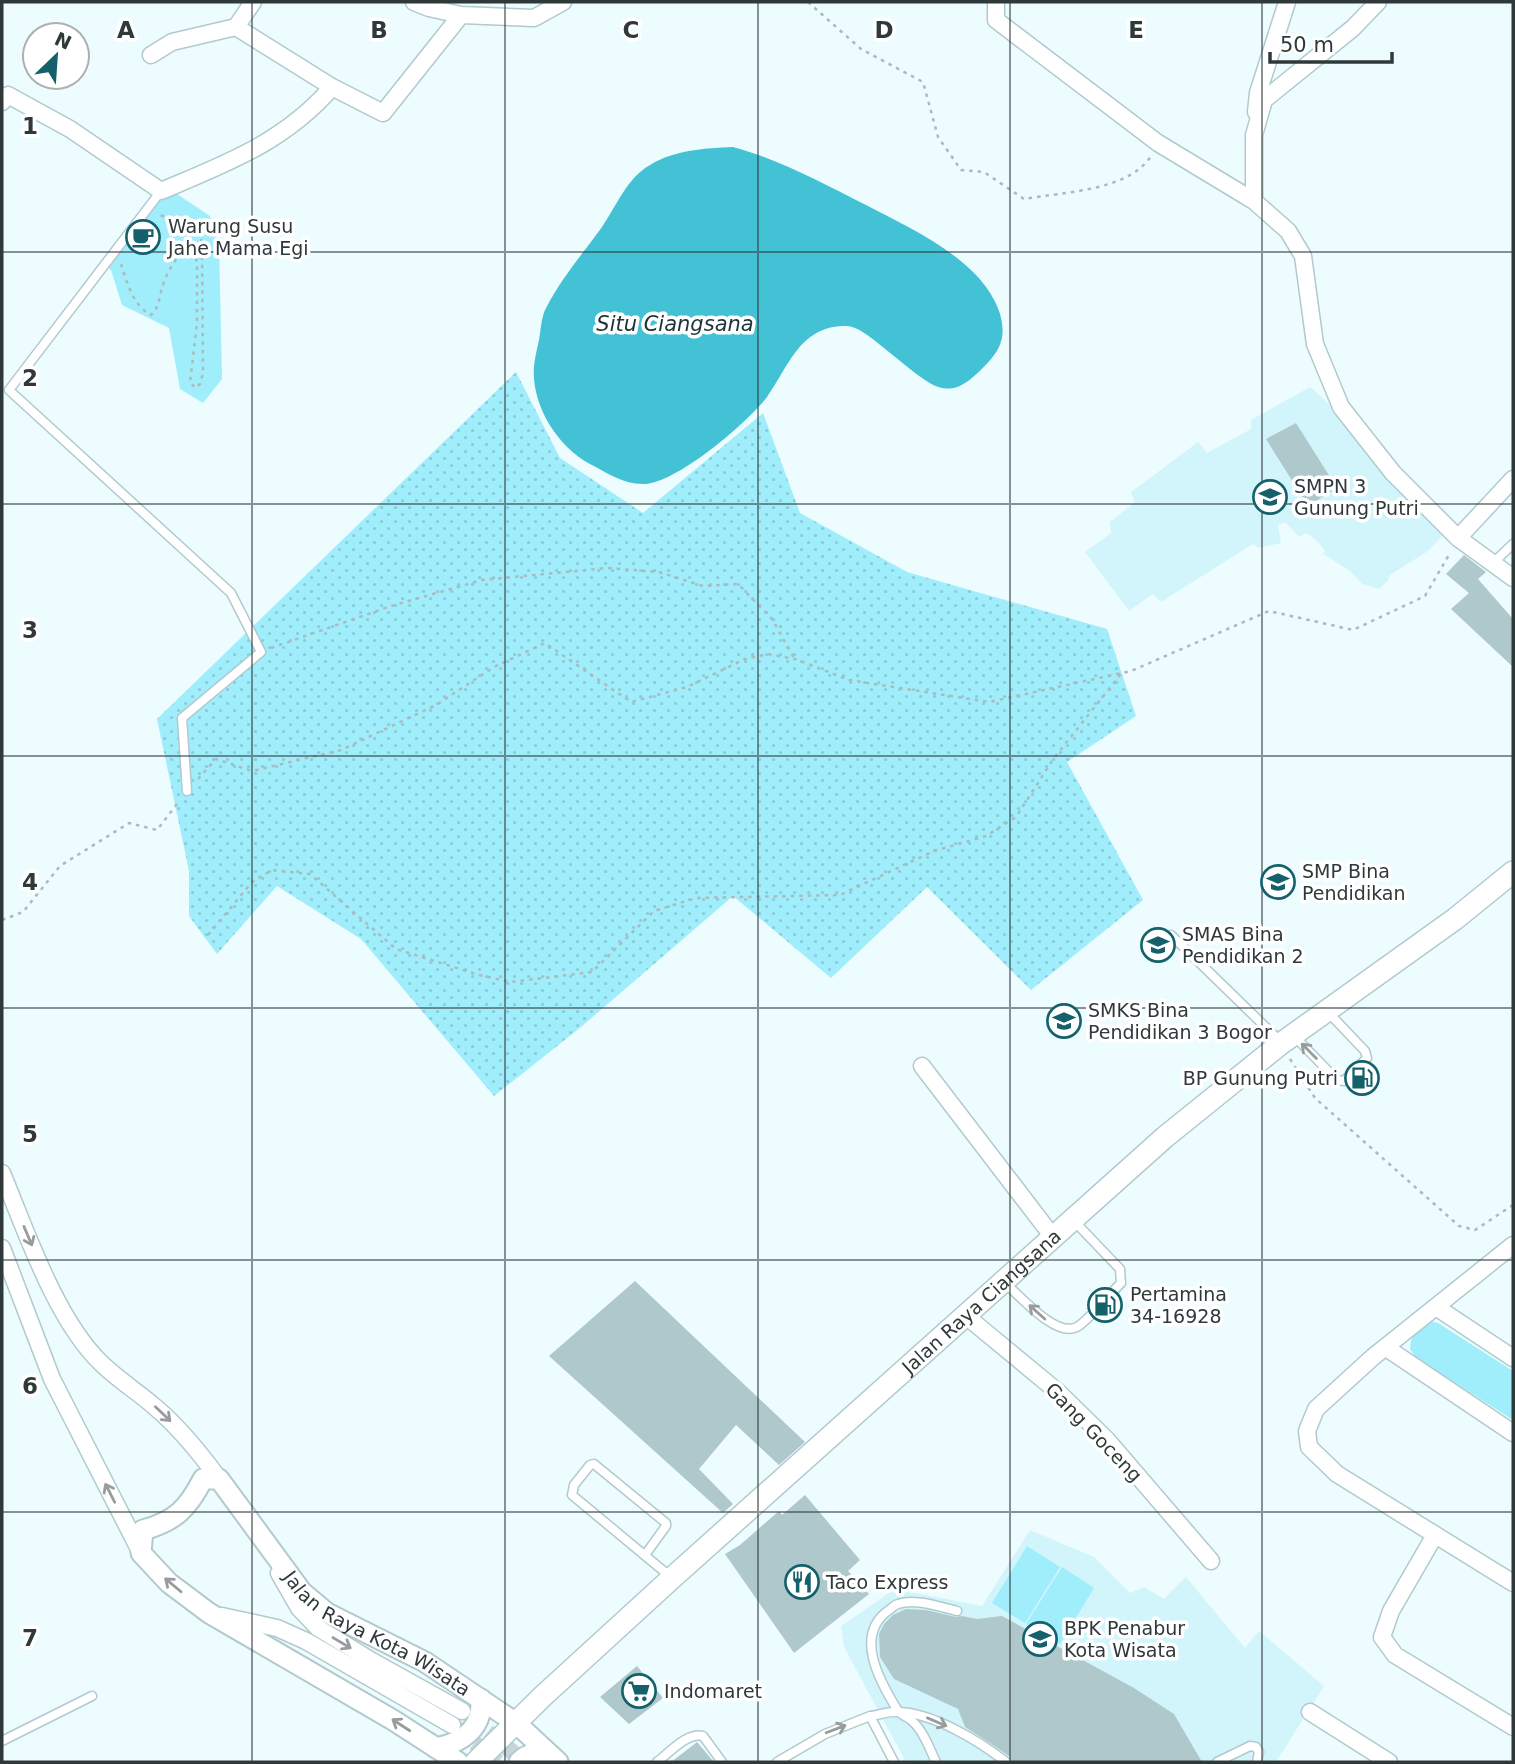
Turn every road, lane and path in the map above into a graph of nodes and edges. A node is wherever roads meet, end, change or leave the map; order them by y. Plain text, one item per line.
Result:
1 (253, 2) edge
2 (414, 2) edge
3 (563, 2) edge
4 (808, 2) edge
5 (996, 2) edge
6 (1287, 2) edge
7 (1377, 2) edge
8 (461, 15) junction
9 (236, 27) junction
10 (151, 55) dead end
11 (332, 87) junction
12 (2, 102) edge
13 (1254, 135) junction
14 (1158, 143) junction
15 (161, 191) junction
16 (1254, 201) junction
17 (142, 215) junction
18 (121, 243) junction
19 (1513, 479) edge
20 (1458, 538) junction
21 (1513, 544) edge
22 (1493, 563) junction
23 (1513, 578) edge
24 (261, 652) junction
25 (794, 659) junction
26 (1121, 673) junction
27 (187, 791) junction
28 (1513, 872) edge
29 (2, 920) edge
30 (208, 935) dead end
31 (1171, 935) dead end
32 (1327, 1011) junction
33 (1285, 1041) junction
34 (922, 1066) dead end
35 (2, 1173) edge
36 (1513, 1206) edge
37 (1072, 1219) junction
38 (1053, 1237) junction
39 (1513, 1245) edge
40 (2, 1248) edge
41 (1003, 1281) junction
42 (1436, 1307) junction
43 (966, 1316) junction
44 (1385, 1348) junction
45 (1513, 1358) edge
46 (1513, 1433) edge
47 (211, 1479) junction
48 (244, 1513) junction
49 (123, 1517) junction
50 (144, 1530) junction
51 (1435, 1535) junction
52 (141, 1553) junction
53 (645, 1555) junction
54 (1211, 1561) dead end
55 (672, 1578) junction
56 (1513, 1583) edge
57 (957, 1611) dead end
58 (209, 1613) junction
59 (92, 1696) dead end
60 (481, 1699) junction
61 (462, 1711) tunnel mouth
62 (898, 1712) junction
63 (1310, 1712) dead end
64 (870, 1716) junction
65 (516, 1723) junction
66 (452, 1725) tunnel mouth
67 (1513, 1727) edge
68 (2, 1741) edge
69 (436, 1748) junction
70 (554, 1759) edge
71 (1223, 1761) edge
72 (458, 1762) edge
73 (476, 1762) edge
74 (519, 1762) edge
75 (657, 1762) edge
76 (722, 1762) edge
77 (777, 1762) edge
78 (894, 1762) edge
79 (936, 1762) edge
80 (1006, 1762) edge
81 (1257, 1762) edge
82 (1389, 1762) edge

1 - 9 street
2 - 8 street
3 - 8 street
4 - 14 path
5 - 14 street
6 - 13 street
7 - 13 street
8 - 11 street
9 - 10 street
9 - 11 street
11 - 15 street
12 - 15 street
13 - 16 street
14 - 16 street
15 - 17 lane
16 - 20 street
17 - 18 lane
17 - 18 path
18 - 24 lane
19 - 20 street
20 - 22 street
20 - 26 path
21 - 22 lane
22 - 23 street
24 - 25 path
24 - 27 lane
25 - 26 path
25 - 27 path
26 - 30 path
27 - 29 path
28 - 32 main road, Jalan Raya Ciangsana
31 - 33 lane
32 - 33 main road, Jalan Raya Ciangsana
32 -> 33 lane
33 - 36 path
33 - 37 main road, Jalan Raya Ciangsana
34 - 38 street
35 -> 47 street
37 - 38 main road, Jalan Raya Ciangsana
37 -> 41 lane
38 - 41 main road, Jalan Raya Ciangsana
39 - 42 street
49 -> 40 street
41 - 43 main road, Jalan Raya Ciangsana
42 - 44 street
42 - 45 street
43 - 54 street, Gang Goceng
43 - 55 main road, Jalan Raya Ciangsana
44 - 46 street
44 - 51 street
47 - 48 street, Jalan Raya Kota Wisata
47 - 50 street
48 - 60 street, Jalan Raya Kota Wisata
48 -> 61 street
49 - 50 street
49 - 52 street
50 - 52 street
51 - 56 street
51 - 67 street
58 -> 52 street
53 - 53 lane
53 - 55 lane
55 - 65 main road, Jalan Raya Ciangsana
57 - 62 lane
58 - 66 street
69 -> 58 street
59 - 68 lane
60 - 65 street, Jalan Raya Kota Wisata
60 - 69 street
62 - 64 lane
62 - 79 lane
62 -> 80 lane
63 - 82 street
77 -> 64 lane
64 - 78 lane
65 - 70 street, Jalan Raya Kota Wisata
65 - 73 main road, Jalan Raya Ciangsana
69 - 72 street
70 - 74 street
71 - 81 lane
75 - 76 lane

